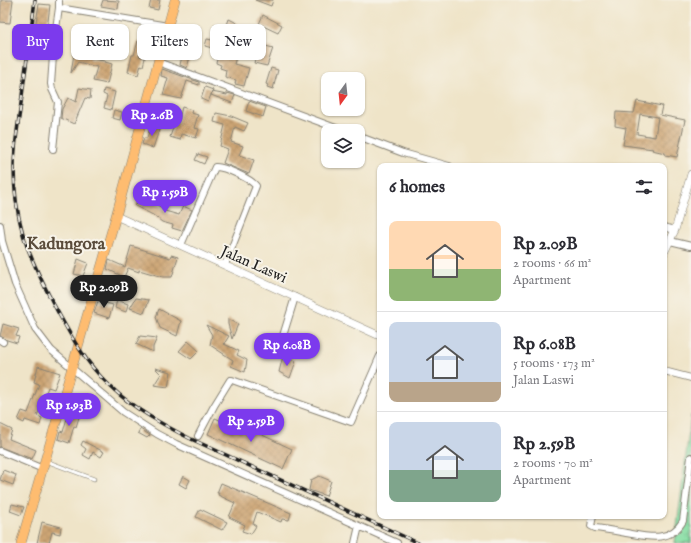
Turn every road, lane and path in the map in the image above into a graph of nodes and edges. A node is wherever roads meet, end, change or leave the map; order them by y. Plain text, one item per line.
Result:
1 (59, 0) edge
2 (175, 0) edge
3 (58, 8) junction
4 (156, 24) edge
5 (169, 24) edge
6 (158, 62) joint
7 (325, 124) edge
8 (365, 139) edge
9 (53, 149) dead end
10 (438, 163) edge
11 (691, 174) edge
12 (116, 216) junction
13 (0, 225) edge
14 (667, 228) edge
15 (675, 230) junction
16 (670, 241) junction
17 (181, 245) junction
18 (691, 246) edge
19 (667, 247) edge
20 (225, 265) junction
21 (295, 297) junction
22 (377, 335) edge
23 (278, 352) dead end
24 (377, 363) edge
25 (72, 367) junction
26 (667, 372) edge
27 (691, 378) edge
28 (198, 436) dead end
29 (0, 451) edge
30 (691, 457) edge
31 (44, 465) junction
32 (94, 479) dead end
33 (592, 519) edge
34 (359, 526) junction
35 (21, 543) edge
36 (355, 543) edge
37 (398, 543) edge

1 - 3 street
2 - 5 main road
3 - 4 street
3 - 9 street
6 - 7 street
6 - 12 main road
8 - 10 street
11 - 15 street
12 - 17 street, Jalan Laswi
12 - 25 main road
13 - 25 street
14 - 15 street
15 - 16 street
16 - 18 street
16 - 19 street
17 - 20 street, Jalan Laswi
17 - 20 street
20 - 21 street, Jalan Laswi
21 - 22 street, Jalan Laswi
21 - 23 street
24 - 28 street
25 - 31 main road
25 - 34 street
26 - 27 street
29 - 31 street
30 - 33 street
31 - 32 lane
31 - 35 main road
34 - 36 street
34 - 37 street

